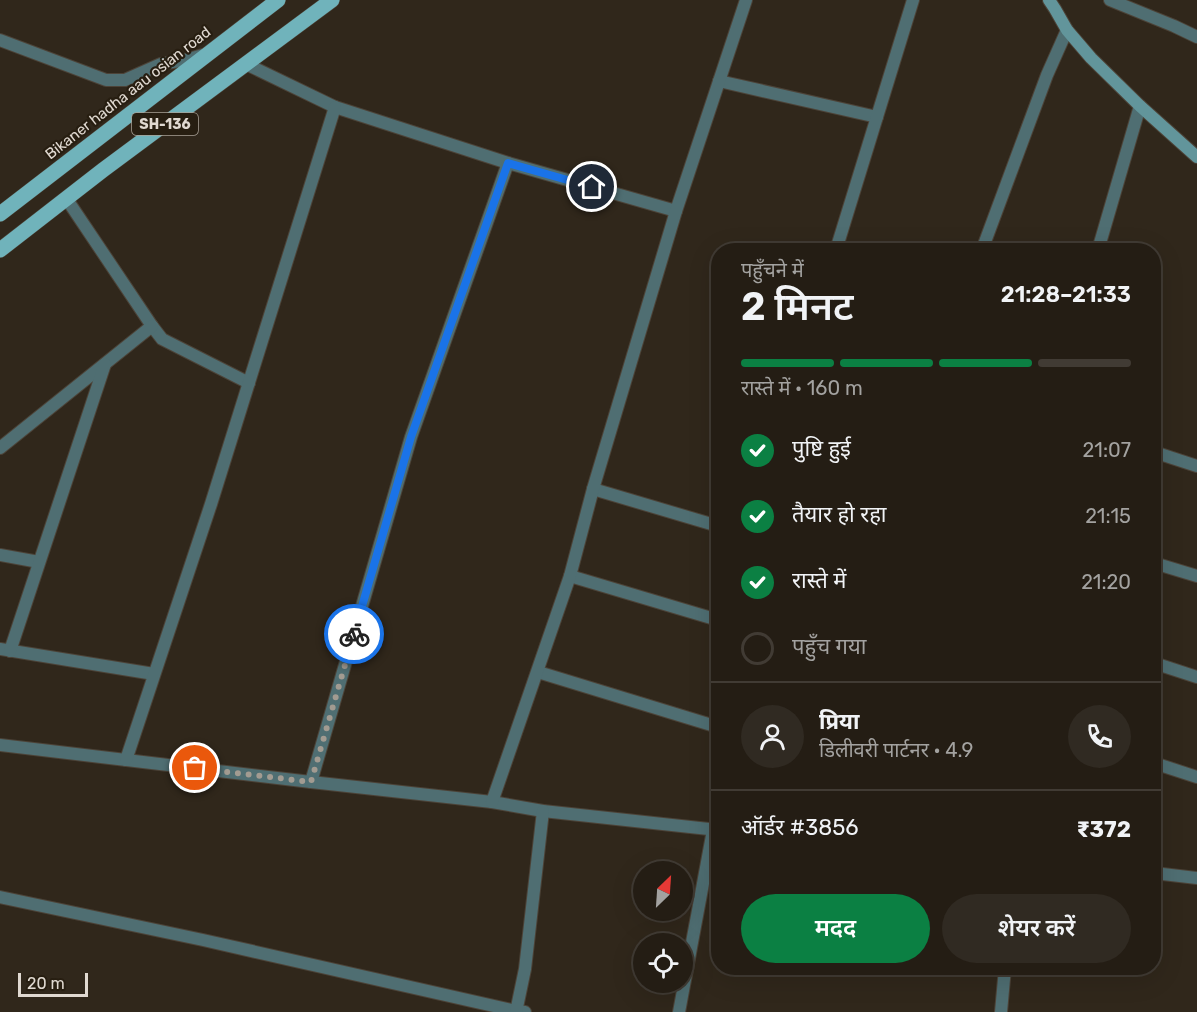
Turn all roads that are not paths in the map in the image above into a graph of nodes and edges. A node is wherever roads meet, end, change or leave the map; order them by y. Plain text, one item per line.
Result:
1 (278, 0) edge
2 (332, 0) edge
3 (746, 0) edge
4 (913, 0) edge
5 (1049, 0) edge
6 (1110, 0) edge
7 (1067, 30) junction
8 (1197, 37) edge
9 (0, 40) edge
10 (210, 53) junction
11 (246, 64) junction
12 (719, 81) junction
13 (1140, 106) junction
14 (335, 107) junction
15 (877, 117) junction
16 (1197, 157) edge
17 (508, 163) junction
18 (66, 198) junction
19 (676, 211) junction
20 (0, 214) edge
21 (839, 243) edge
22 (985, 243) edge
23 (1100, 243) edge
24 (0, 250) edge
25 (152, 327) junction
26 (105, 364) junction
27 (249, 383) junction
28 (0, 448) edge
29 (1161, 454) edge
30 (1197, 466) edge
31 (592, 489) junction
32 (711, 524) edge
33 (0, 555) edge
34 (39, 562) junction
35 (1161, 564) edge
36 (570, 576) junction
37 (1197, 576) edge
38 (711, 618) edge
39 (5, 650) edge
40 (1161, 665) edge
41 (538, 672) junction
42 (154, 674) junction
43 (1197, 677) edge
44 (711, 725) edge
45 (0, 745) edge
46 (126, 760) junction
47 (1161, 765) edge
48 (1197, 777) edge
49 (311, 782) junction
50 (492, 801) junction
51 (543, 811) junction
52 (711, 829) edge
53 (711, 855) edge
54 (1161, 874) edge
55 (1197, 878) edge
56 (0, 897) edge
57 (1005, 975) edge
58 (519, 1012) edge
59 (679, 1012) edge
60 (1002, 1012) edge

1 - 10 main road, Bikaner hadha aau osian road / SH-136
2 - 11 main road, SH-136
3 - 12 street
4 - 15 street
5 - 7 street
6 - 8 street
7 - 13 street
7 - 22 street
9 - 10 street
10 - 20 main road, Bikaner hadha aau osian road / SH-136
11 - 14 street
11 - 18 main road, SH-136
12 - 15 street
12 - 19 street
13 - 16 street
13 - 23 street
14 - 17 street
14 - 27 street
15 - 21 street
17 - 19 street
17 - 49 street
18 - 24 main road, SH-136
18 - 25 street
19 - 31 street
25 - 26 street
25 - 27 street
26 - 28 street
26 - 34 street
27 - 42 street
29 - 30 street
31 - 32 street
31 - 36 street
33 - 34 street
34 - 39 street
35 - 37 street
36 - 38 street
36 - 41 street
39 - 42 street
40 - 43 street
41 - 44 street
41 - 50 street
42 - 46 street
45 - 46 street
46 - 49 street
47 - 48 street
49 - 50 street
50 - 51 street
51 - 52 street
51 - 58 street
53 - 59 street
54 - 55 street
56 - 58 street
57 - 60 street

